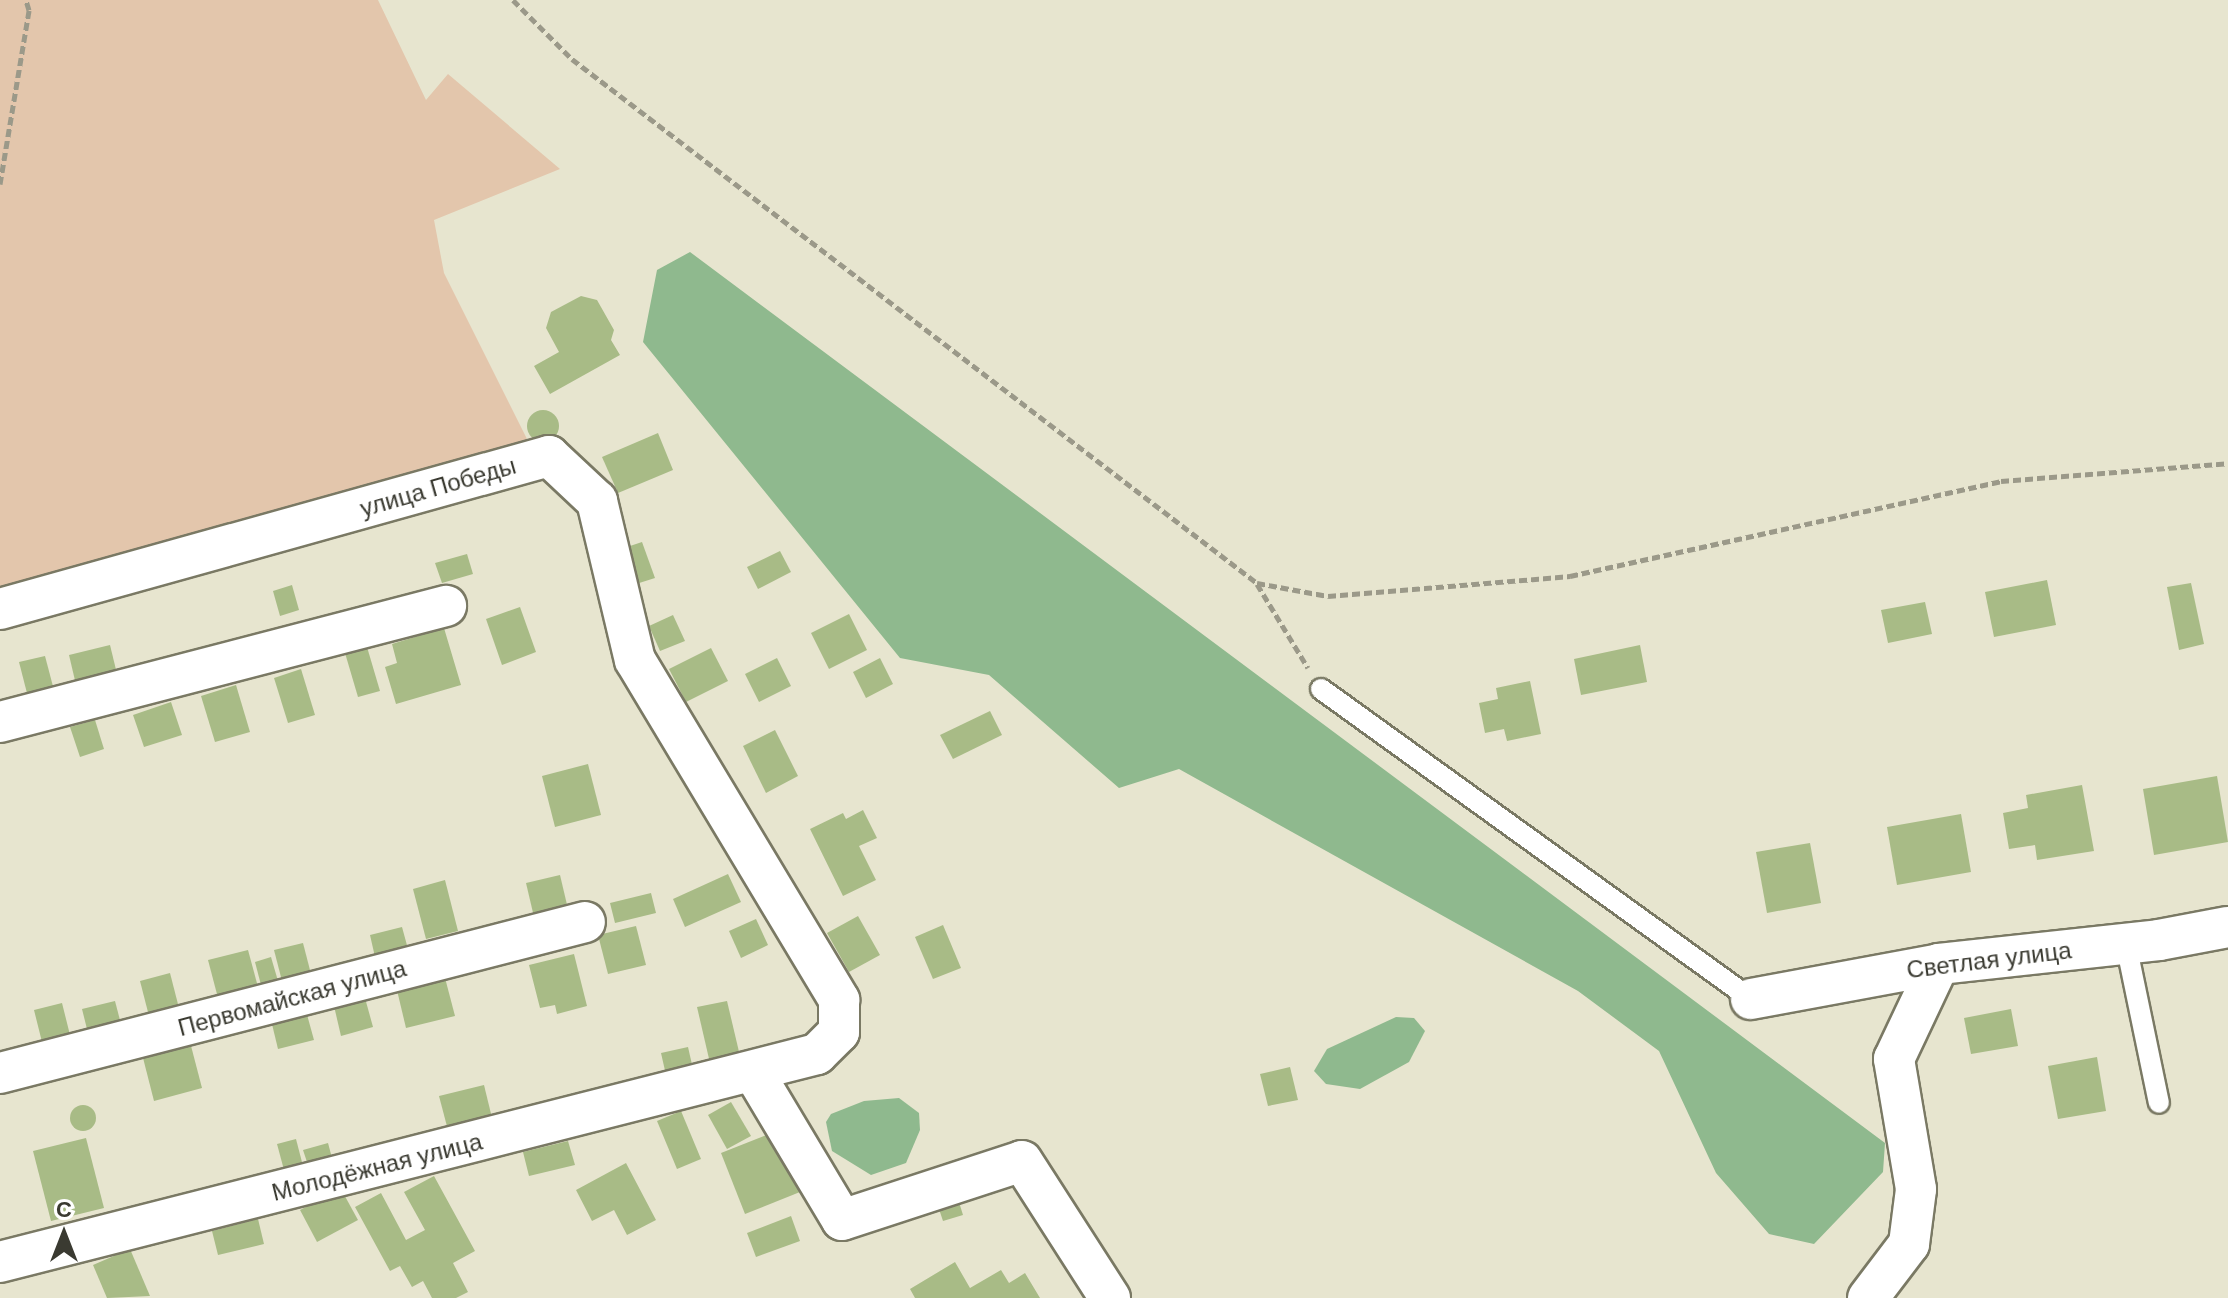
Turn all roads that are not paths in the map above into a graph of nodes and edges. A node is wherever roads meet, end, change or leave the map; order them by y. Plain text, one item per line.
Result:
1 (446, 606) dead end
2 (0, 609) edge
3 (1321, 689) road end
4 (0, 722) edge
5 (690, 756) joint
6 (585, 922) dead end
7 (2228, 927) edge
8 (2126, 944) junction
9 (1939, 964) junction
10 (1751, 999) joint
11 (0, 1073) edge
12 (754, 1073) junction
13 (2159, 1103) dead end
14 (0, 1262) edge
15 (1110, 1298) edge
16 (1868, 1298) edge

1 - 4 street
2 - 5 street, улица Победы
3 - 10 lane
5 - 12 street, Молодёжная улица
6 - 11 street, Первомайская улица
7 - 8 street, Светлая улица
8 - 9 street, Светлая улица
8 - 13 lane
9 - 10 street, Светлая улица
9 - 16 street
12 - 14 street, Молодёжная улица
12 - 15 street

